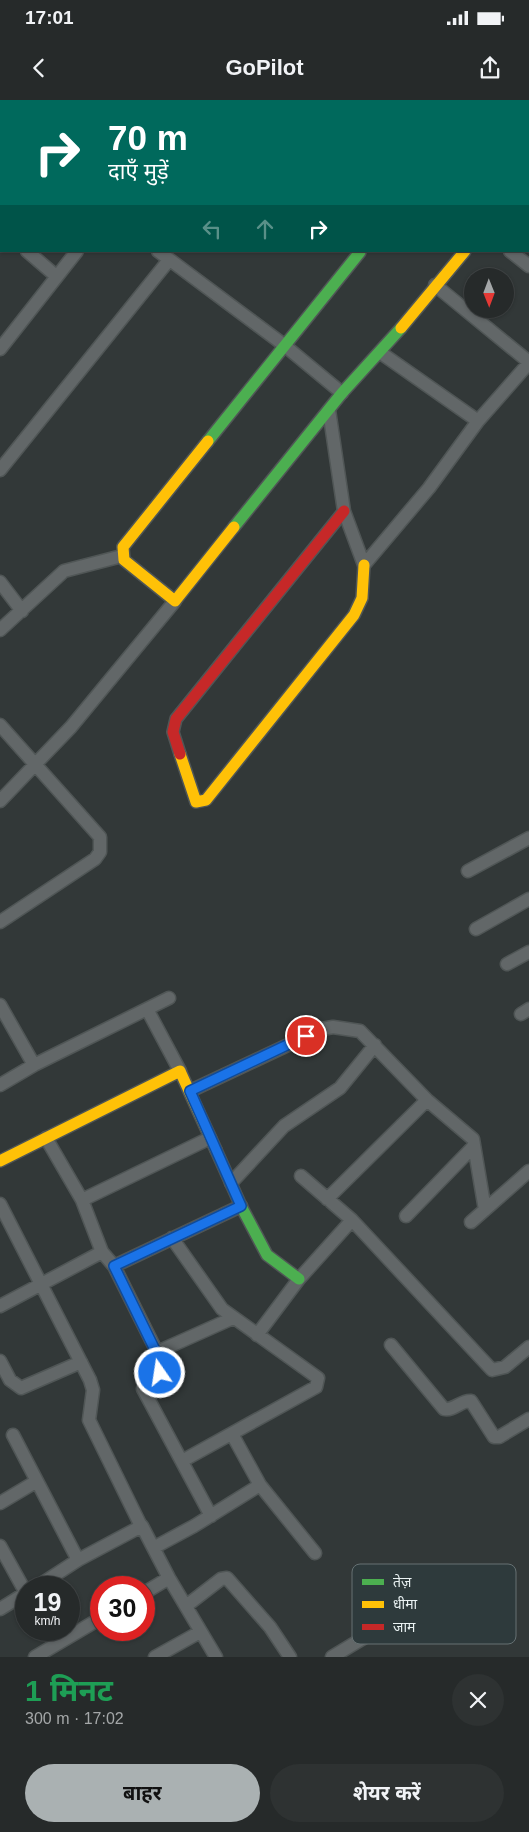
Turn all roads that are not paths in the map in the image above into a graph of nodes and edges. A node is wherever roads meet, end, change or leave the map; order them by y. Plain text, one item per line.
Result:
1 (27, 252) edge
2 (76, 252) edge
3 (159, 252) edge
4 (359, 252) edge
5 (464, 252) edge
6 (511, 252) edge
7 (169, 260) junction
8 (529, 266) edge
9 (56, 276) junction
10 (435, 285) junction
11 (284, 345) junction
12 (0, 349) edge
13 (381, 353) junction
14 (529, 363) edge
15 (342, 393) junction
16 (329, 410) junction
17 (478, 422) junction
18 (0, 470) edge
19 (344, 511) junction
20 (122, 556) junction
21 (364, 565) junction
22 (0, 582) edge
23 (175, 601) junction
24 (22, 612) junction
25 (0, 630) edge
26 (0, 724) edge
27 (37, 764) junction
28 (0, 800) edge
29 (529, 838) edge
30 (468, 872) dead end
31 (529, 899) edge
32 (0, 922) edge
33 (476, 929) dead end
34 (529, 952) edge
35 (507, 964) dead end
36 (169, 998) dead end
37 (0, 1005) edge
38 (147, 1009) junction
39 (375, 1045) junction
40 (34, 1065) junction
41 (180, 1071) junction
42 (0, 1085) edge
43 (190, 1091) junction
44 (427, 1100) junction
45 (46, 1138) junction
46 (210, 1138) junction
47 (474, 1146) junction
48 (0, 1161) edge
49 (529, 1171) edge
50 (301, 1176) dead end
51 (231, 1183) junction
52 (326, 1199) junction
53 (82, 1200) junction
54 (0, 1204) edge
55 (241, 1206) junction
56 (485, 1210) junction
57 (406, 1216) dead end
58 (352, 1220) junction
59 (472, 1222) dead end
60 (172, 1238) junction
61 (102, 1252) junction
62 (114, 1266) junction
63 (299, 1279) junction
64 (41, 1286) junction
65 (0, 1306) edge
66 (233, 1318) junction
67 (258, 1335) junction
68 (390, 1345) dead end
69 (529, 1347) edge
70 (156, 1352) junction
71 (0, 1361) edge
72 (81, 1362) junction
73 (528, 1424) edge
74 (232, 1434) junction
75 (13, 1435) dead end
76 (182, 1461) junction
77 (37, 1481) junction
78 (260, 1485) junction
79 (0, 1503) edge
80 (211, 1516) junction
81 (141, 1526) junction
82 (0, 1546) edge
83 (155, 1547) junction
84 (315, 1553) dead end
85 (78, 1560) junction
86 (53, 1576) edge
87 (169, 1578) junction
88 (155, 1586) edge
89 (186, 1606) junction
90 (0, 1609) edge
91 (90, 1624) edge
92 (200, 1632) junction
93 (354, 1644) edge
94 (35, 1657) edge
95 (155, 1657) edge
96 (216, 1657) edge
97 (290, 1657) edge
98 (332, 1657) edge

1 - 9 street
2 - 9 street
3 - 7 street
4 - 11 street
5 - 10 street
6 - 8 street
7 - 11 street
7 - 18 street
9 - 12 street
10 - 13 street
10 - 14 street
11 - 15 street
11 - 20 street
13 - 15 street
13 - 17 street
14 - 17 street
15 - 16 street
16 - 19 street
16 - 23 street
17 - 21 street
19 - 21 street
19 - 21 street
20 - 23 street
20 - 24 street
22 - 24 street
23 - 27 street
24 - 25 street
26 - 27 street
27 - 28 street
27 - 32 street
29 - 30 street
31 - 33 street
34 - 35 street
36 - 38 street
37 - 40 street
38 - 40 street
38 - 41 street
39 - 43 street
39 - 44 street
39 - 51 street
40 - 42 street
41 - 43 street
41 - 45 street
43 - 46 street
44 - 47 street
44 - 52 street
45 - 48 street
45 - 53 street
46 - 51 street
46 - 53 street
47 - 56 street
47 - 57 street
49 - 56 street
50 - 52 street
51 - 55 street
52 - 58 street
53 - 61 street
54 - 64 street
55 - 60 street
55 - 63 street
56 - 59 street
58 - 63 street
58 - 69 street
60 - 62 street
60 - 66 street
61 - 62 street
61 - 64 street
62 - 70 street
63 - 67 street
64 - 65 street
64 - 72 street
66 - 67 street
66 - 70 street
67 - 74 street
68 - 73 street
70 - 76 street
71 - 72 street
72 - 81 street
74 - 76 street
74 - 78 street
75 - 77 street
76 - 80 street
77 - 79 street
77 - 85 street
78 - 80 street
78 - 84 street
80 - 83 street
81 - 83 street
81 - 85 street
82 - 90 street
83 - 87 street
85 - 86 street
87 - 88 street
87 - 89 street
89 - 92 street
89 - 97 street
91 - 94 street
92 - 95 street
92 - 96 street
93 - 98 street

